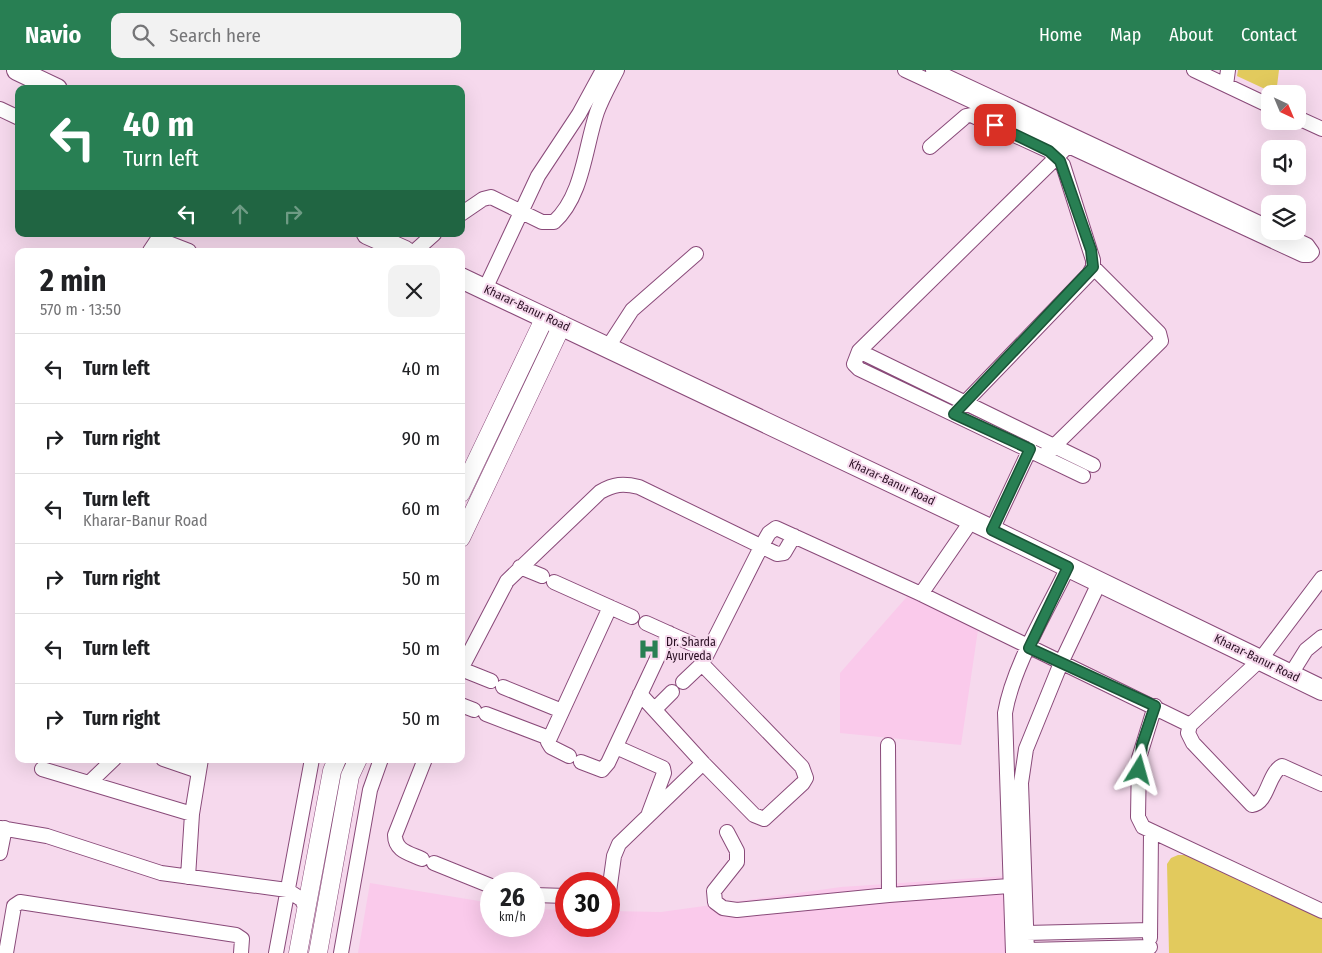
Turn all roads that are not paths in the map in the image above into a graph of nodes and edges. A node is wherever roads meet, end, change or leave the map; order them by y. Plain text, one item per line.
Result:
1 (17, 70) edge
2 (603, 70) edge
3 (617, 70) edge
4 (906, 70) edge
5 (933, 70) edge
6 (1194, 70) edge
7 (1228, 70) edge
8 (49, 85) edge
9 (1226, 86) junction
10 (1261, 102) edge
11 (0, 109) edge
12 (15, 116) edge
13 (1306, 122) edge
14 (1322, 130) edge
15 (1068, 146) junction
16 (930, 147) dead end
17 (1057, 157) junction
18 (1171, 188) junction
19 (465, 211) edge
20 (522, 211) junction
21 (1261, 224) edge
22 (1261, 233) edge
23 (374, 237) edge
24 (431, 237) edge
25 (1275, 240) edge
26 (1296, 240) edge
27 (152, 248) edge
28 (181, 248) edge
29 (398, 248) edge
30 (418, 248) edge
31 (696, 254) dead end
32 (1093, 267) junction
33 (465, 280) edge
34 (485, 289) junction
35 (553, 321) junction
36 (608, 347) junction
37 (958, 408) junction
38 (1054, 445) junction
39 (1030, 449) junction
40 (1044, 456) junction
41 (1093, 465) dead end
42 (1083, 476) dead end
43 (465, 485) edge
44 (972, 520) junction
45 (465, 529) edge
46 (992, 530) junction
47 (794, 536) junction
48 (761, 547) junction
49 (520, 567) junction
50 (1068, 567) junction
51 (1322, 578) edge
52 (1100, 583) junction
53 (921, 594) junction
54 (610, 607) junction
55 (632, 617) dead end
56 (646, 623) dead end
57 (669, 633) junction
58 (1322, 637) edge
59 (1029, 648) junction
60 (708, 650) junction
61 (1260, 660) junction
62 (465, 661) edge
63 (1061, 662) junction
64 (702, 664) junction
65 (465, 671) edge
66 (1291, 674) junction
67 (683, 682) dead end
68 (1322, 690) edge
69 (672, 692) dead end
70 (640, 694) junction
71 (1155, 706) junction
72 (655, 709) junction
73 (474, 710) edge
74 (562, 711) junction
75 (1190, 725) junction
76 (549, 738) junction
77 (888, 745) dead end
78 (616, 747) junction
79 (110, 763) edge
80 (311, 763) edge
81 (335, 763) edge
82 (356, 763) edge
83 (380, 763) edge
84 (423, 763) edge
85 (703, 763) junction
86 (199, 765) edge
87 (42, 769) dead end
88 (89, 783) junction
89 (1322, 784) edge
90 (192, 814) junction
91 (648, 816) junction
92 (2, 828) edge
93 (727, 832) dead end
94 (1150, 832) junction
95 (0, 853) edge
96 (612, 872) edge
97 (188, 877) junction
98 (480, 882) edge
99 (1009, 886) junction
100 (287, 890) junction
101 (889, 895) junction
102 (306, 907) junction
103 (1322, 911) edge
104 (1150, 930) junction
105 (1026, 933) junction
106 (1150, 950) edge
107 (1022, 952) edge
108 (6, 953) edge
109 (241, 953) edge
110 (276, 953) edge
111 (298, 953) edge
112 (318, 953) edge
113 (341, 953) edge

1 - 8 highway
2 - 20 street
3 - 20 street
4 - 15 street
5 - 18 street
6 - 9 street
7 - 9 street
9 - 10 street
11 - 12 street
13 - 14 street
15 - 17 street
15 - 18 street
16 - 17 street
17 - 32 street
17 - 37 street
18 - 21 street
18 - 22 street
19 - 20 street
20 - 34 street
23 - 29 highway
24 - 30 street
25 - 26 street
27 - 28 street
31 - 36 street
32 - 37 street
32 - 38 street
33 - 34 highway, Kharar-Banur Road
34 - 35 highway, Kharar-Banur Road
35 - 36 highway, Kharar-Banur Road
35 - 43 main road
35 - 45 main road
36 - 44 highway, Kharar-Banur Road
37 - 38 street
37 - 39 street
38 - 40 street
38 - 41 street
39 - 40 street
39 - 46 street
40 - 42 street
44 - 46 highway, Kharar-Banur Road
44 - 53 street
46 - 50 highway, Kharar-Banur Road
47 - 48 street
47 - 48 street
47 - 53 street
48 - 49 street
48 - 60 street
49 - 54 street
49 - 62 street
50 - 52 highway, Kharar-Banur Road
50 - 59 street
51 - 61 street
52 - 61 highway, Kharar-Banur Road
52 - 63 street
53 - 59 street
54 - 55 street
54 - 74 street
56 - 57 street
57 - 60 street
57 - 70 street
58 - 66 street
59 - 63 street
59 - 99 street
60 - 64 street
61 - 66 highway, Kharar-Banur Road
61 - 75 street
63 - 71 street
63 - 105 street
64 - 67 street
64 - 85 street
65 - 74 street
66 - 68 highway, Kharar-Banur Road
69 - 72 street
70 - 72 street
70 - 78 street
71 - 75 street
71 - 94 street
72 - 85 street
73 - 76 street
74 - 76 street
75 - 89 street
76 - 78 street
77 - 101 street
78 - 91 street
79 - 88 street
80 - 100 street
81 - 102 main road
82 - 112 main road
83 - 113 street
84 - 98 street
85 - 91 street
86 - 90 street
87 - 88 street
88 - 90 street
90 - 97 street
91 - 96 street
92 - 95 street
92 - 97 street
93 - 101 street
94 - 103 street
94 - 104 street
97 - 100 street
99 - 101 street
99 - 107 street
100 - 102 street
100 - 110 street
102 - 111 main road
104 - 105 street
104 - 106 street
105 - 107 street
106 - 107 street
108 - 109 street

